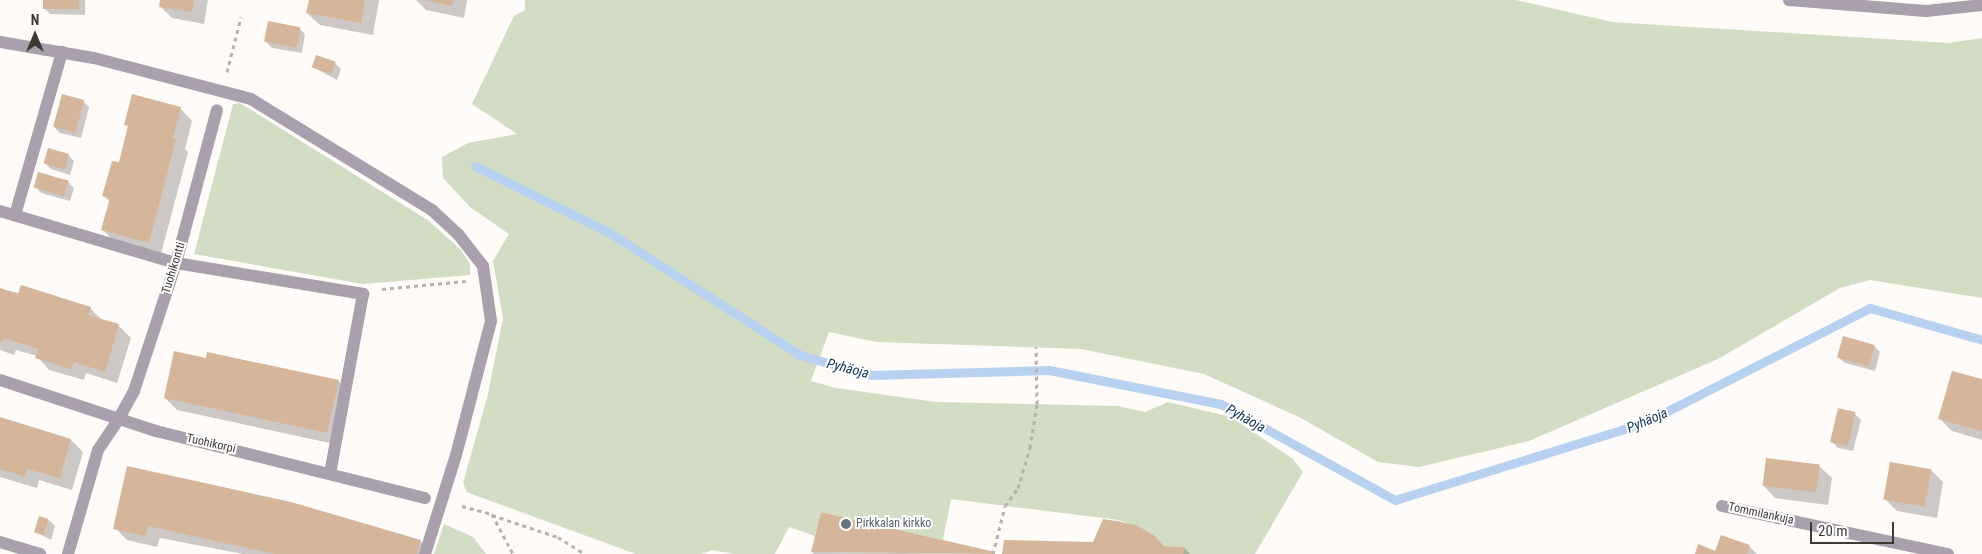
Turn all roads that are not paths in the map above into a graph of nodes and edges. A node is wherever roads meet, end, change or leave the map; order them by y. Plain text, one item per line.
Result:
1 (1789, 0) edge
2 (1982, 5) edge
3 (0, 42) edge
4 (62, 52) junction
5 (216, 110) dead end
6 (0, 211) edge
7 (15, 215) junction
8 (176, 263) junction
9 (0, 380) edge
10 (118, 420) junction
11 (330, 473) junction
12 (425, 498) dead end
13 (1722, 506) dead end
14 (0, 542) edge
15 (40, 554) edge
16 (68, 554) edge
17 (426, 554) edge
18 (1948, 554) edge

1 - 2 street
3 - 4 street
4 - 7 street
4 - 17 street
5 - 8 street, Tuohikontti
6 - 7 street
7 - 8 street
8 - 10 street, Tuohikontti
8 - 11 street
9 - 10 street, Tuohikorpi
10 - 11 street, Tuohikorpi
10 - 16 street, Tuohikontti
11 - 12 street, Tuohikorpi
13 - 18 street, Tommilankuja
14 - 15 street

